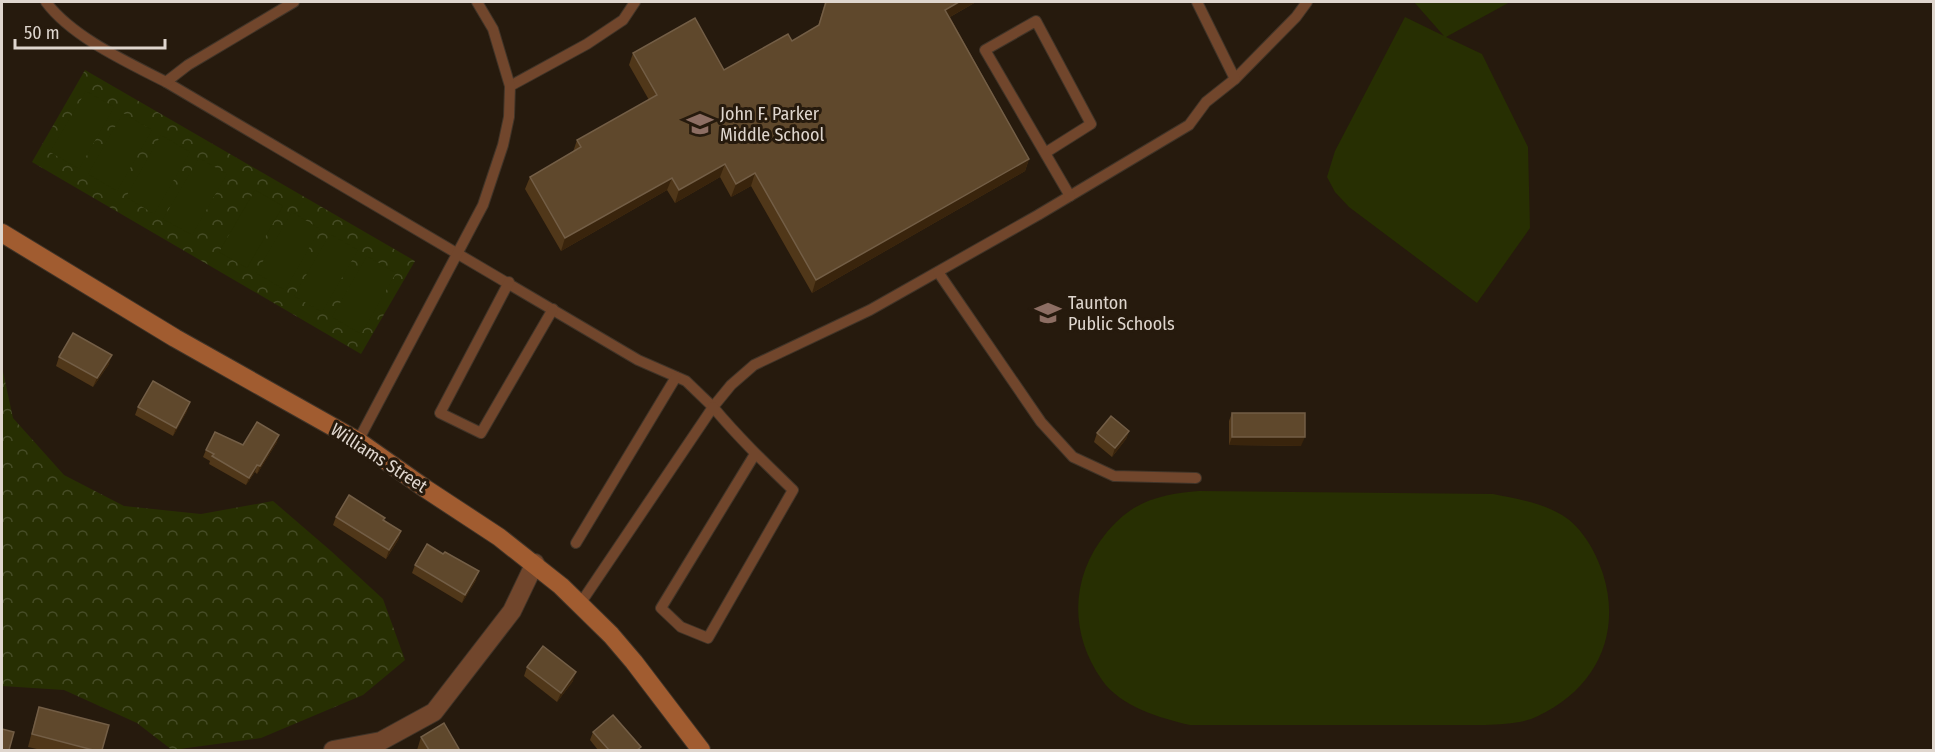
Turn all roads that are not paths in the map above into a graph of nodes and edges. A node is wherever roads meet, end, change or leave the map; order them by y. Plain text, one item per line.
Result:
1 (46, 2) edge
2 (294, 2) edge
3 (477, 2) edge
4 (635, 2) edge
5 (1197, 2) edge
6 (1307, 2) edge
7 (1235, 79) junction
8 (166, 81) junction
9 (510, 86) junction
10 (1045, 153) junction
11 (1070, 196) junction
12 (2, 233) edge
13 (457, 253) junction
14 (938, 272) junction
15 (509, 282) junction
16 (553, 309) junction
17 (676, 377) junction
18 (713, 407) junction
19 (358, 441) junction
20 (755, 454) junction
21 (1196, 478) dead end
22 (576, 543) dead end
23 (535, 563) junction
24 (580, 604) junction
25 (384, 746) edge
26 (333, 750) edge
27 (701, 750) edge

1 - 8 lane
2 - 8 lane
3 - 9 lane
4 - 9 lane
5 - 7 lane
6 - 7 lane
7 - 11 lane
8 - 13 lane
9 - 13 lane
10 - 10 lane
10 - 11 lane
11 - 14 lane
12 - 19 street, Williams Street
13 - 15 lane
13 - 19 lane
14 - 18 lane
14 - 21 lane
15 - 16 lane
15 - 16 lane
16 - 17 lane
17 - 18 lane
17 - 22 lane
18 - 20 lane
18 - 24 lane
19 - 23 street, Williams Street
20 - 20 lane
23 - 24 street, Williams Street
23 - 25 street
24 - 27 street, Williams Street
25 - 26 street

